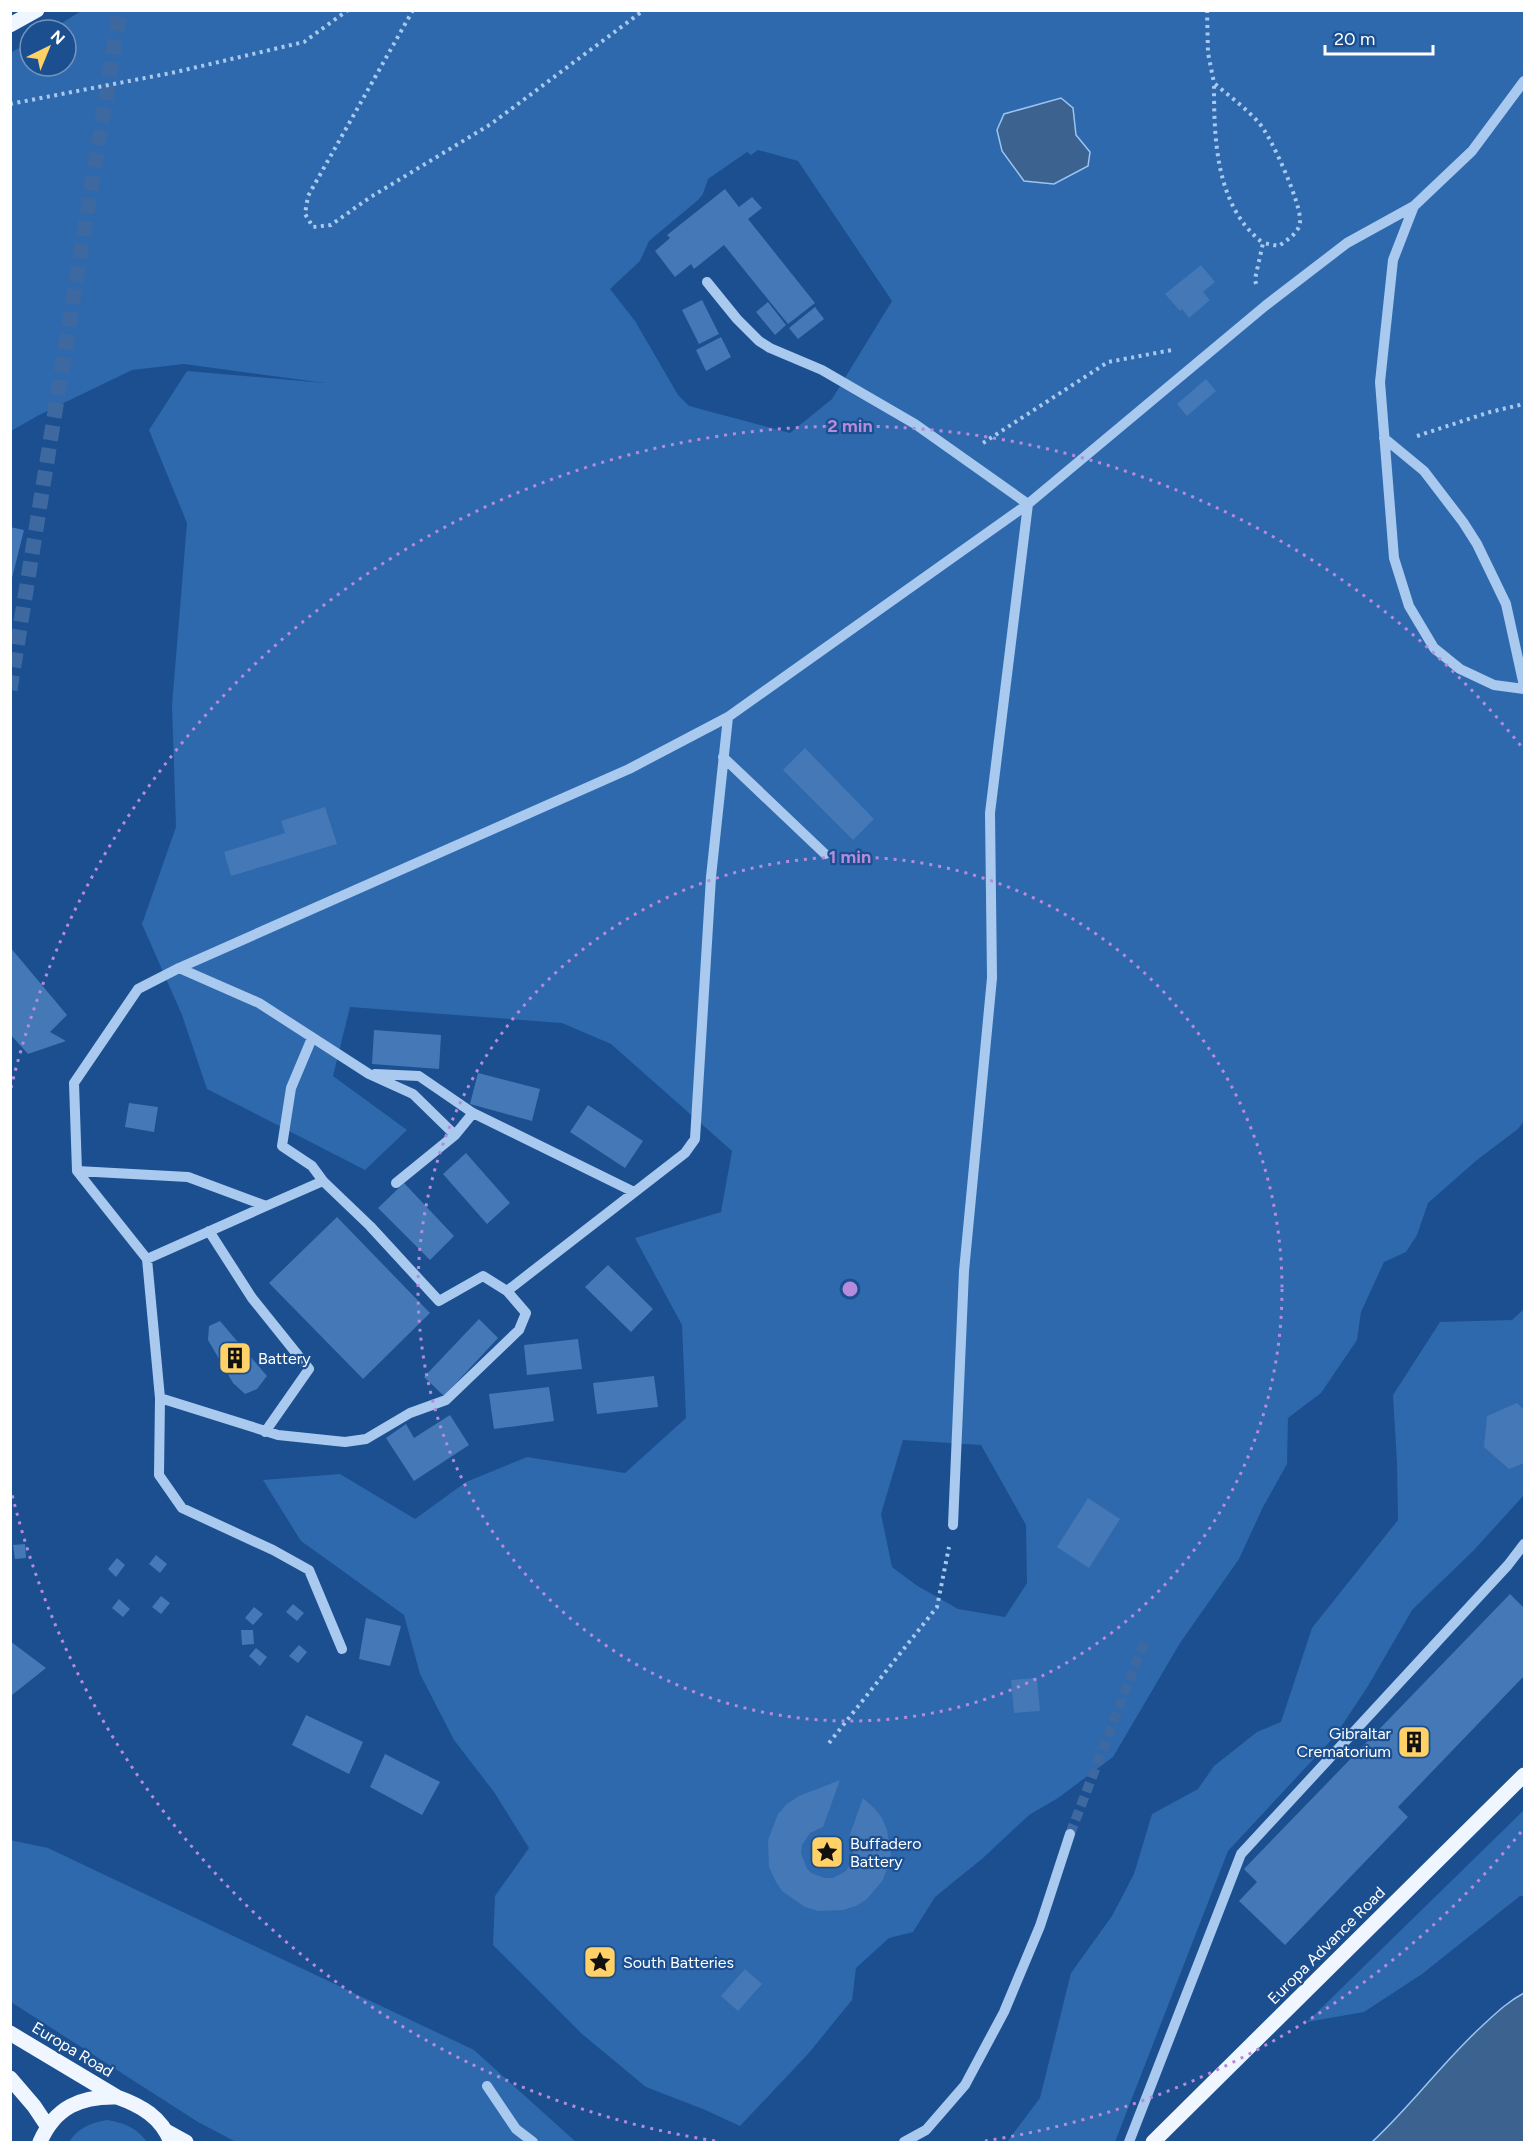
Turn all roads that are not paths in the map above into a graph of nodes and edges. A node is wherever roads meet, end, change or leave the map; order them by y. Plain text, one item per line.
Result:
1 (37, 10) edge
2 (10, 25) edge
3 (1524, 81) edge
4 (1414, 206) junction
5 (707, 282) dead end
6 (1384, 438) junction
7 (1028, 504) junction
8 (1524, 688) edge
9 (728, 717) junction
10 (723, 758) junction
11 (825, 854) dead end
12 (179, 968) junction
13 (312, 1038) junction
14 (369, 1074) junction
15 (473, 1113) junction
16 (454, 1135) junction
17 (77, 1171) junction
18 (323, 1181) junction
19 (396, 1183) dead end
20 (634, 1192) junction
21 (266, 1206) junction
22 (209, 1232) junction
23 (147, 1259) junction
24 (507, 1291) junction
25 (160, 1398) junction
26 (265, 1432) junction
27 (953, 1525) road end
28 (1524, 1544) edge
29 (342, 1649) dead end
30 (1524, 1775) edge
31 (1070, 1834) tunnel mouth
32 (10, 2033) edge
33 (10, 2078) edge
34 (487, 2086) dead end
35 (117, 2097) junction
36 (48, 2127) junction
37 (169, 2137) edge
38 (40, 2142) edge
39 (186, 2142) edge
40 (533, 2142) edge
41 (904, 2142) edge
42 (1129, 2142) edge
43 (1153, 2142) edge

1 - 2 main road
3 - 4 lane
4 - 6 lane
4 - 7 lane
5 - 7 lane
6 - 8 lane
6 - 8 lane
7 - 9 lane
7 - 27 lane
9 - 10 lane
9 - 12 lane
10 - 11 lane
10 - 20 lane
12 - 13 lane
12 - 17 lane
13 - 14 lane
13 - 18 lane
14 - 15 lane
14 - 16 lane
15 - 16 lane
15 - 20 lane
16 - 19 lane
17 - 21 lane
17 - 23 lane
18 - 21 lane
18 - 24 lane
20 - 24 lane
21 - 22 lane
22 - 23 lane
22 - 26 lane
23 - 25 lane
24 - 26 lane
25 - 26 lane
25 - 29 lane
28 - 42 lane
30 - 43 main road, Europa Advance Road
31 - 41 lane
32 - 35 main road, Europa Road
33 - 36 main road
34 - 40 lane
35 - 36 main road, Europa Road
35 - 37 main road, Europa Road
36 - 38 main road, Europa Road
37 - 39 main road

